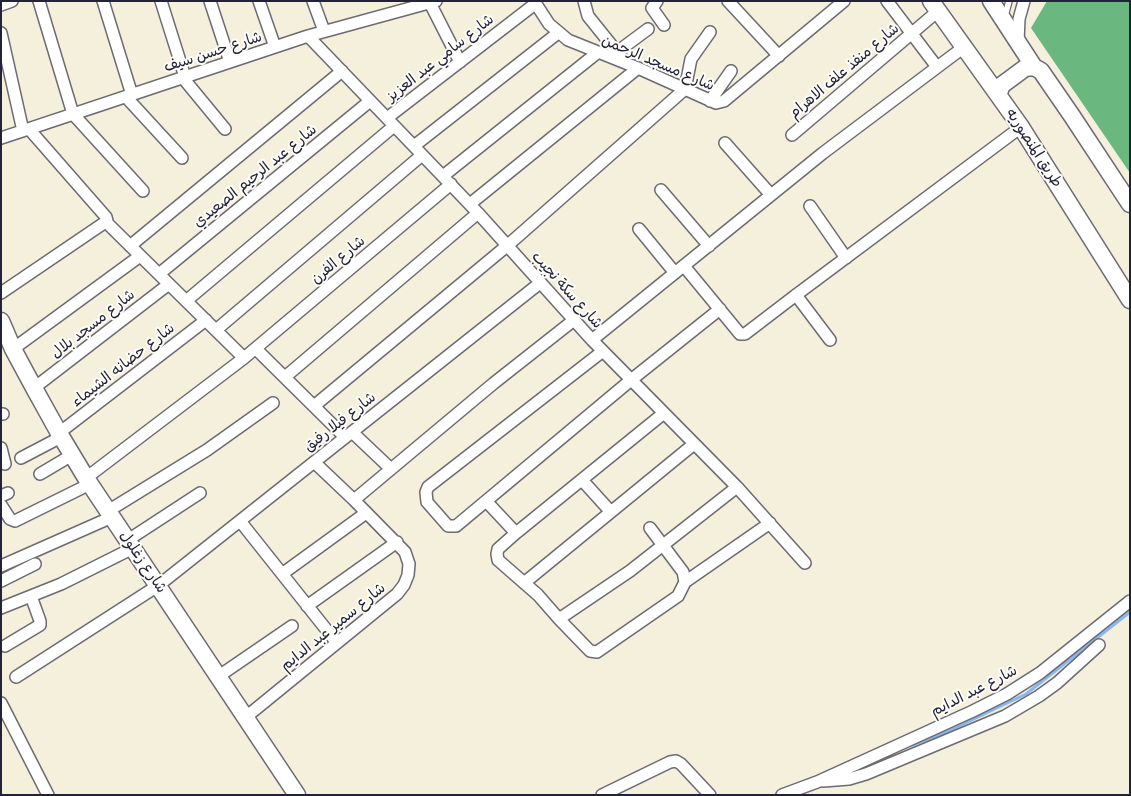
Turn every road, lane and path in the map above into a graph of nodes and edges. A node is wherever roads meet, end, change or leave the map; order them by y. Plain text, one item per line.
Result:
1 (12, 1) edge
2 (39, 1) edge
3 (103, 1) edge
4 (161, 1) edge
5 (210, 1) edge
6 (259, 1) edge
7 (313, 1) edge
8 (584, 1) edge
9 (657, 1) edge
10 (728, 1) edge
11 (844, 1) edge
12 (887, 1) edge
13 (991, 1) edge
14 (1009, 1) edge
15 (1024, 1) edge
16 (428, 2) edge
17 (535, 3) edge
18 (1, 5) edge
19 (935, 6) edge
20 (1004, 21) junction
21 (664, 25) dead end
22 (648, 29) dead end
23 (324, 32) junction
24 (710, 32) dead end
25 (1, 33) edge
26 (558, 33) junction
27 (911, 33) junction
28 (308, 36) junction
29 (1018, 42) junction
30 (275, 47) junction
31 (964, 47) junction
32 (617, 52) junction
33 (597, 53) junction
34 (779, 56) junction
35 (230, 62) junction
36 (460, 62) junction
37 (626, 64) junction
38 (937, 67) junction
39 (1034, 67) junction
40 (638, 68) junction
41 (342, 71) junction
42 (731, 71) dead end
43 (184, 78) junction
44 (685, 89) junction
45 (998, 95) junction
46 (129, 96) junction
47 (370, 101) junction
48 (710, 101) junction
49 (73, 114) junction
50 (390, 122) junction
51 (1022, 127) junction
52 (225, 128) dead end
53 (26, 130) junction
54 (792, 135) dead end
55 (1, 138) edge
56 (725, 143) dead end
57 (418, 150) junction
58 (182, 158) dead end
59 (443, 176) junction
60 (451, 184) junction
61 (143, 190) dead end
62 (661, 190) dead end
63 (771, 196) junction
64 (470, 204) junction
65 (1130, 204) edge
66 (810, 206) dead end
67 (478, 213) junction
68 (106, 222) junction
69 (639, 229) dead end
70 (508, 244) junction
71 (130, 246) junction
72 (709, 246) junction
73 (140, 256) junction
74 (846, 258) junction
75 (680, 270) junction
76 (159, 274) junction
77 (540, 283) junction
78 (169, 284) junction
79 (1, 293) edge
80 (796, 295) junction
81 (1130, 300) edge
82 (186, 301) junction
83 (720, 309) junction
84 (206, 320) junction
85 (574, 320) junction
86 (1, 321) edge
87 (216, 330) junction
88 (592, 340) junction
89 (830, 340) dead end
90 (256, 348) junction
91 (13, 349) junction
92 (603, 351) junction
93 (244, 358) junction
94 (285, 377) junction
95 (631, 380) junction
96 (34, 388) junction
97 (273, 402) dead end
98 (314, 406) junction
99 (664, 413) junction
100 (349, 434) junction
101 (60, 435) junction
102 (694, 444) junction
103 (1, 448) edge
104 (72, 455) junction
105 (21, 458) dead end
106 (314, 462) junction
107 (5, 464) dead end
108 (391, 469) junction
109 (40, 474) dead end
110 (582, 480) junction
111 (88, 481) junction
112 (737, 487) junction
113 (200, 493) dead end
114 (354, 500) junction
115 (486, 501) junction
116 (1, 505) edge
117 (611, 512) junction
118 (366, 513) junction
119 (110, 514) junction
120 (240, 520) junction
121 (770, 523) junction
122 (650, 528) dead end
123 (516, 533) junction
124 (397, 542) junction
125 (130, 544) junction
126 (664, 545) junction
127 (805, 563) dead end
128 (35, 564) dead end
129 (1, 566) edge
130 (282, 574) junction
131 (1, 581) edge
132 (685, 582) junction
133 (524, 583) junction
134 (159, 585) junction
135 (31, 596) junction
136 (1130, 601) edge
137 (307, 606) junction
138 (1, 608) edge
139 (559, 619) junction
140 (292, 626) dead end
141 (337, 643) junction
142 (1099, 645) dead end
143 (5, 646) dead end
144 (219, 676) junction
145 (16, 677) dead end
146 (1030, 679) junction
147 (1039, 696) junction
148 (1, 704) edge
149 (246, 717) junction
150 (817, 782) junction
151 (48, 795) edge
152 (297, 795) edge
153 (602, 795) edge
154 (710, 795) edge
155 (782, 795) edge

1 - 18 street
2 - 49 street
3 - 46 street
4 - 43 street
5 - 35 street
6 - 30 street
7 - 23 street
8 - 32 street
9 - 21 street
10 - 34 street
11 - 34 street, شارع مسجد الرحمن
12 - 27 street
13 - 20 main road
14 - 20 lane
15 - 29 street
16 - 23 street, شارع حسن سيف
16 - 36 street
17 - 26 street, شارع مسجد الرحمن
17 - 36 street, شارع سامي عبد العزيز
19 - 27 street, شارع منفذ علف الاهرام
19 - 31 main road, طريق المنصوريه
20 - 29 main road
22 - 32 street
23 - 28 street, شارع حسن سيف
24 - 44 street
25 - 53 street
26 - 33 street, شارع مسجد الرحمن
26 - 57 street
27 - 38 street
27 - 54 street, شارع منفذ علف الاهرام
28 - 30 street, شارع حسن سيف
28 - 41 street, شارع سكة نجيب
29 - 39 main road
30 - 35 street, شارع حسن سيف
31 - 38 street
31 - 45 main road, طريق المنصوريه
32 - 37 street
33 - 37 street, شارع مسجد الرحمن
33 - 59 street
34 - 48 street, شارع مسجد الرحمن
35 - 43 street, شارع حسن سيف
36 - 50 street, شارع سامي عبد العزيز
37 - 40 street, شارع مسجد الرحمن
38 - 63 street
39 - 45 main road
39 - 65 main road
40 - 44 street, شارع مسجد الرحمن
40 - 64 street
41 - 47 street, شارع سكة نجيب
41 - 71 street
42 - 48 street
43 - 46 street, شارع حسن سيف
43 - 52 street
44 - 48 street, شارع مسجد الرحمن
44 - 70 street
45 - 51 main road, طريق المنصوريه
46 - 49 street, شارع حسن سيف
46 - 58 street
47 - 50 street, شارع سكة نجيب
47 - 76 street, شارع عبد الرحيم الصعيدي
49 - 53 street, شارع حسن سيف
49 - 61 street
50 - 57 street, شارع سكة نجيب
50 - 82 street, شارع سامي عبد العزيز
51 - 74 street
51 - 81 main road, طريق المنصوريه
53 - 55 street, شارع حسن سيف
53 - 68 street
56 - 63 street
57 - 59 street, شارع سكة نجيب
57 - 87 street
59 - 60 street, شارع سكة نجيب
60 - 64 street, شارع سكة نجيب
60 - 90 street, شارع الفرن
62 - 72 street
63 - 72 street
64 - 67 street, شارع سكة نجيب
66 - 74 street
67 - 70 street, شارع سكة نجيب
67 - 94 street
68 - 71 street
68 - 79 street
69 - 75 street
70 - 77 street, شارع سكة نجيب
70 - 98 street
71 - 73 street
72 - 75 street
73 - 76 street
73 - 91 street
74 - 80 street
75 - 83 street
75 - 88 street
76 - 78 street
77 - 85 street, شارع سكة نجيب
77 - 100 street, شارع فيلا رفيق
78 - 82 street
78 - 96 street, شارع مسجد بلال
80 - 83 street
80 - 89 street
82 - 84 street
83 - 95 street
84 - 87 street
84 - 101 street, شارع حضانه الشيماء
85 - 88 street, شارع سكة نجيب
85 - 108 street
86 - 91 main road, شارع زغلول
87 - 93 street
88 - 92 street, شارع سكة نجيب
90 - 93 street, شارع الفرن
90 - 94 street
91 - 96 main road, شارع زغلول
92 - 95 street, شارع سكة نجيب
92 - 115 street
93 - 111 street, شارع الفرن
94 - 98 street
95 - 99 street, شارع سكة نجيب
95 - 115 street
96 - 101 main road, شارع زغلول
97 - 119 street
98 - 100 street
99 - 102 street, شارع سكة نجيب
99 - 110 street
100 - 106 street, شارع فيلا رفيق
100 - 108 street
101 - 104 main road, شارع زغلول
101 - 105 street, شارع حضانه الشيماء
102 - 112 street, شارع سكة نجيب
102 - 117 street
103 - 107 street
104 - 109 street
104 - 111 main road, شارع زغلول
106 - 114 street, شارع سمير عبد الدايم
106 - 120 street, شارع فيلا رفيق
108 - 114 street
110 - 117 street
110 - 123 street
111 - 116 street, شارع الفرن
111 - 119 main road, شارع زغلول
112 - 121 street, شارع سكة نجيب
112 - 126 street
113 - 125 street
114 - 118 street, شارع سمير عبد الدايم
115 - 123 street
117 - 133 street
118 - 124 street, شارع سمير عبد الدايم
118 - 130 street
119 - 125 main road, شارع زغلول
119 - 129 street
120 - 130 street
120 - 134 street, شارع فيلا رفيق
121 - 127 street, شارع سكة نجيب
121 - 132 street
122 - 126 street
123 - 133 street
124 - 137 street
124 - 141 street, شارع سمير عبد الدايم
125 - 134 main road, شارع زغلول
125 - 135 street
126 - 132 street
126 - 139 street
128 - 131 street
130 - 137 street
132 - 139 street
133 - 139 street
134 - 144 main road, شارع زغلول
134 - 145 street, شارع فيلا رفيق
135 - 138 street
135 - 143 street
136 - 146 street, شارع عبد الدايم
137 - 141 street
140 - 144 street
141 - 149 street, شارع سمير عبد الدايم
142 - 147 street, شارع عبد الدايم
144 - 149 main road, شارع زغلول
146 - 147 street
146 - 150 street, شارع عبد الدايم
147 - 150 street, شارع عبد الدايم
148 - 151 street
149 - 152 main road, شارع زغلول
150 - 155 street, شارع عبد الدايم
153 - 154 street

